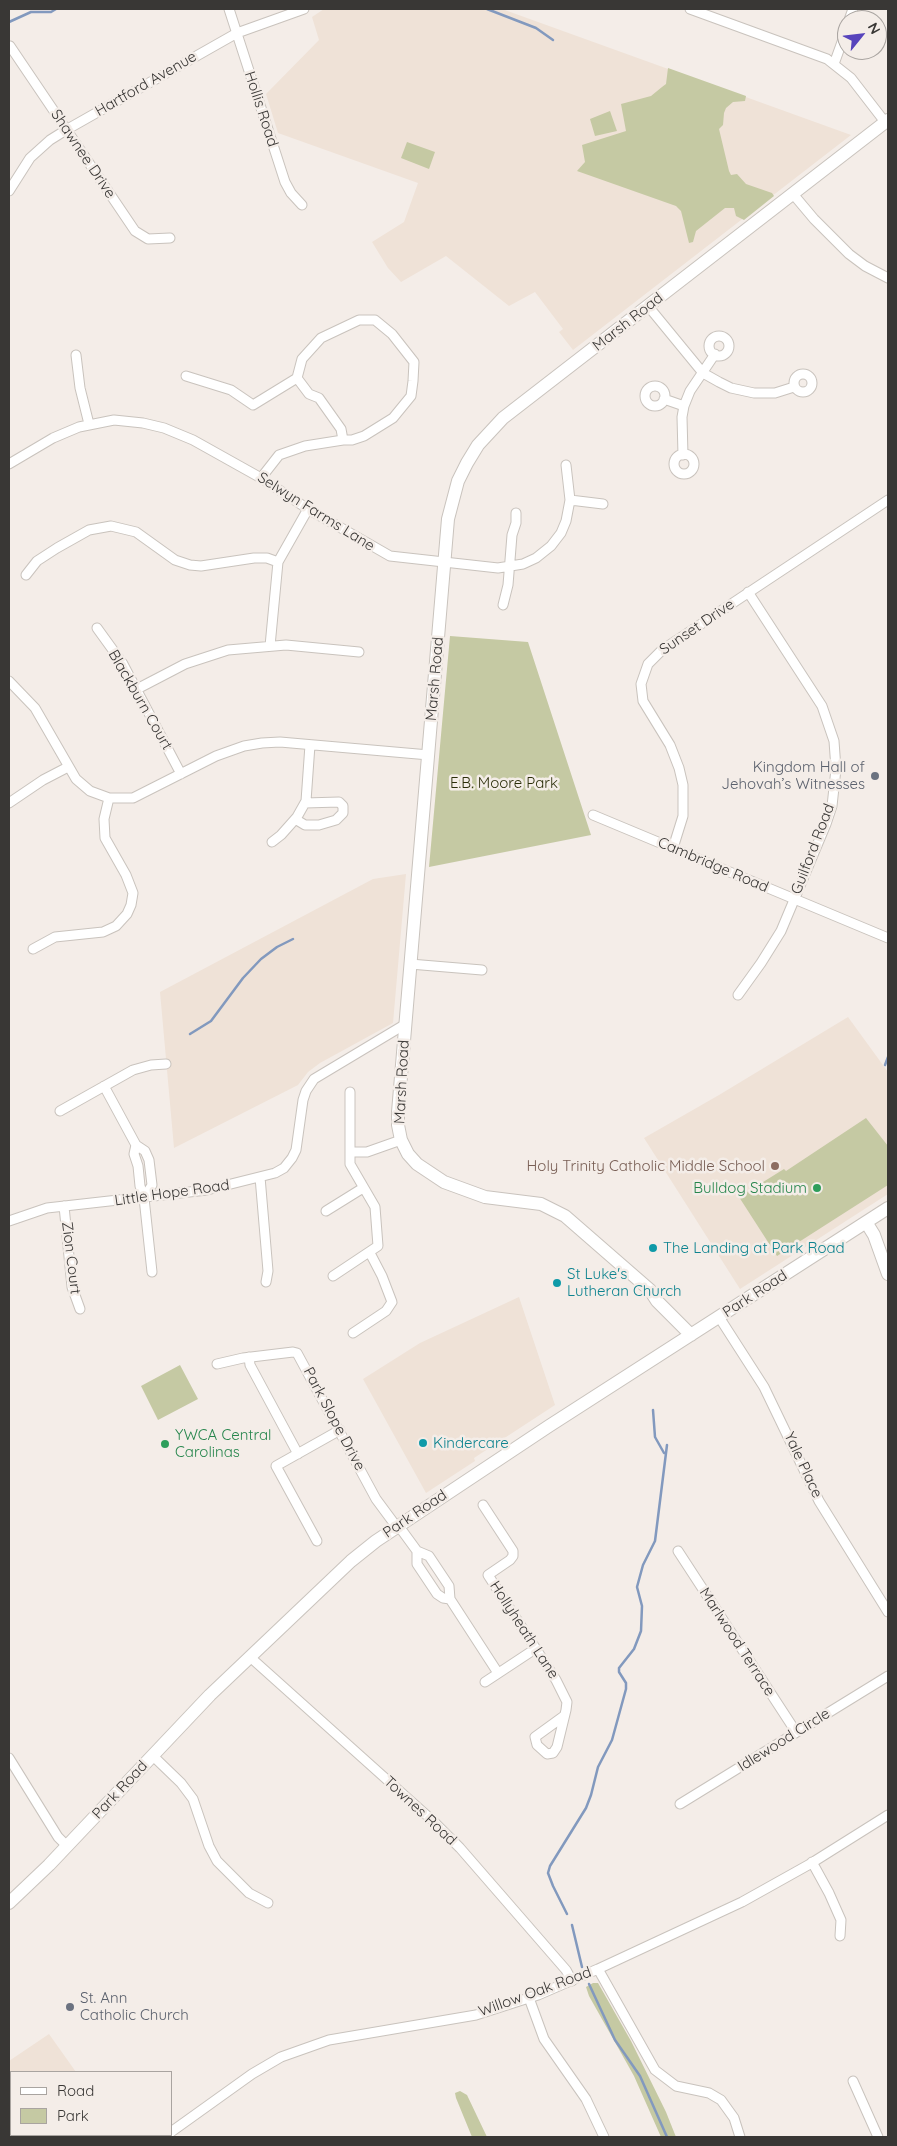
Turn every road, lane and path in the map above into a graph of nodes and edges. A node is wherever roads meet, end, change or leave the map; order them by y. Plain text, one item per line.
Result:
1 (229, 9) edge
2 (304, 9) edge
3 (690, 9) edge
4 (716, 13) edge
5 (237, 33) junction
6 (10, 46) edge
7 (837, 56) edge
8 (834, 64) junction
9 (887, 121) edge
10 (66, 130) junction
11 (9, 191) edge
12 (794, 194) junction
13 (302, 205) dead end
14 (170, 238) dead end
15 (888, 278) edge
16 (648, 306) junction
17 (715, 354) dead end
18 (76, 355) dead end
19 (703, 373) junction
20 (186, 376) dead end
21 (297, 378) junction
22 (794, 387) dead end
23 (664, 399) dead end
24 (684, 406) junction
25 (89, 424) junction
26 (343, 440) junction
27 (683, 455) dead end
28 (9, 464) edge
29 (566, 465) dead end
30 (261, 478) junction
31 (570, 500) junction
32 (888, 500) edge
33 (603, 504) dead end
34 (308, 509) junction
35 (516, 513) dead end
36 (278, 562) junction
37 (445, 562) junction
38 (509, 568) junction
39 (26, 575) dead end
40 (748, 592) junction
41 (502, 605) dead end
42 (97, 628) dead end
43 (270, 646) junction
44 (359, 652) dead end
45 (9, 681) edge
46 (137, 688) junction
47 (310, 745) junction
48 (429, 755) junction
49 (68, 767) junction
50 (181, 774) junction
51 (109, 798) junction
52 (9, 803) edge
53 (304, 803) junction
54 (593, 816) dead end
55 (295, 819) junction
56 (272, 842) dead end
57 (673, 848) junction
58 (795, 898) junction
59 (888, 938) edge
60 (33, 949) dead end
61 (410, 964) junction
62 (482, 970) dead end
63 (738, 995) dead end
64 (404, 1025) junction
65 (166, 1064) dead end
66 (104, 1086) junction
67 (350, 1092) dead end
68 (60, 1111) dead end
69 (402, 1140) junction
70 (350, 1152) junction
71 (260, 1177) junction
72 (363, 1188) junction
73 (144, 1198) junction
74 (64, 1206) junction
75 (888, 1208) edge
76 (326, 1211) dead end
77 (9, 1221) edge
78 (866, 1222) junction
79 (370, 1253) junction
80 (152, 1272) dead end
81 (888, 1274) edge
82 (333, 1276) dead end
83 (266, 1282) dead end
84 (80, 1309) dead end
85 (720, 1317) junction
86 (353, 1333) dead end
87 (694, 1333) junction
88 (249, 1357) junction
89 (217, 1364) dead end
90 (340, 1430) junction
91 (298, 1454) junction
92 (483, 1505) dead end
93 (397, 1526) junction
94 (317, 1541) dead end
95 (416, 1551) junction
96 (678, 1551) dead end
97 (450, 1599) junction
98 (888, 1612) edge
99 (535, 1649) junction
100 (250, 1657) junction
101 (498, 1673) junction
102 (888, 1676) edge
103 (485, 1682) dead end
104 (564, 1716) dead end
105 (796, 1732) junction
106 (152, 1755) junction
107 (9, 1758) edge
108 (680, 1804) dead end
109 (888, 1815) edge
110 (67, 1846) junction
111 (812, 1862) junction
112 (9, 1902) edge
113 (268, 1903) dead end
114 (840, 1936) dead end
115 (598, 1969) junction
116 (572, 1981) junction
117 (529, 1998) junction
118 (853, 2080) dead end
119 (172, 2131) edge
120 (604, 2137) edge
121 (740, 2137) edge
122 (878, 2137) edge

1 - 5 street, Hollis Road
2 - 5 street, Hartford Avenue
3 - 4 street
4 - 8 street
5 - 10 street, Hartford Avenue
5 - 13 street, Hollis Road
6 - 10 street, Shawnee Drive
7 - 8 street
8 - 9 street
9 - 12 street, Marsh Road
10 - 11 street, Hartford Avenue
10 - 14 street, Shawnee Drive
12 - 15 street
12 - 16 street, Marsh Road
16 - 19 street
16 - 37 street, Marsh Road
17 - 19 street
18 - 25 street
19 - 22 street
19 - 24 street
20 - 21 street
21 - 26 street
21 - 26 street
23 - 24 street
24 - 27 street
25 - 28 street, Selwyn Farms Lane
25 - 30 street, Selwyn Farms Lane
26 - 30 street
29 - 31 street, Selwyn Farms Lane
30 - 34 street, Selwyn Farms Lane
31 - 33 street
31 - 38 street, Selwyn Farms Lane
32 - 40 street, Sunset Drive
34 - 36 street
34 - 37 street, Selwyn Farms Lane
35 - 38 street
36 - 39 street
36 - 43 street
37 - 38 street, Selwyn Farms Lane
37 - 48 street, Marsh Road
38 - 41 street
40 - 57 street, Sunset Drive
40 - 58 street, Guilford Road
42 - 46 street, Blackburn Court
43 - 44 street
43 - 46 street
45 - 49 street
46 - 50 street, Blackburn Court
47 - 48 street
47 - 50 street
47 - 53 street
48 - 61 street, Marsh Road
49 - 51 street
49 - 52 street
50 - 51 street
51 - 60 street
53 - 55 street
53 - 55 street
54 - 57 street, Cambridge Road
55 - 56 street
57 - 58 street, Cambridge Road
58 - 59 street, Cambridge Road
58 - 63 street, Guilford Road
61 - 62 street
61 - 64 street, Marsh Road
64 - 69 street, Marsh Road
64 - 71 street, Little Hope Road
65 - 66 street
66 - 68 street
66 - 73 street
67 - 70 street
69 - 70 street
69 - 87 street, Marsh Road
70 - 72 street
71 - 73 street, Little Hope Road
71 - 83 street
72 - 76 street
72 - 79 street
73 - 74 street, Little Hope Road
73 - 80 street
74 - 77 street, Little Hope Road
74 - 84 street, Zion Court
75 - 78 street, Park Road
78 - 81 street
78 - 85 street, Park Road
79 - 82 street
79 - 86 street
85 - 87 street, Park Road
85 - 98 street, Yale Place
87 - 93 street, Park Road
88 - 89 street, Park Slope Drive
88 - 90 street, Park Slope Drive
88 - 91 street
90 - 91 street
90 - 93 street, Park Slope Drive
91 - 94 street
92 - 99 street, Hollyheath Lane
93 - 95 street, Park Slope Drive
93 - 100 street, Park Road
95 - 97 street
95 - 97 street
96 - 105 street, Marlwood Terrace
97 - 101 street
99 - 101 street
99 - 104 street, Hollyheath Lane
100 - 106 street, Park Road
100 - 116 street, Townes Road
101 - 103 street
102 - 105 street, Idlewood Circle
105 - 108 street, Idlewood Circle
106 - 110 street, Park Road
106 - 113 street
107 - 110 street
109 - 111 street, Willow Oak Road
110 - 112 street, Park Road
111 - 114 street
111 - 115 street, Willow Oak Road
115 - 116 street, Willow Oak Road
115 - 121 street
116 - 117 street, Willow Oak Road
117 - 119 street, Willow Oak Road
117 - 120 street
118 - 122 street

